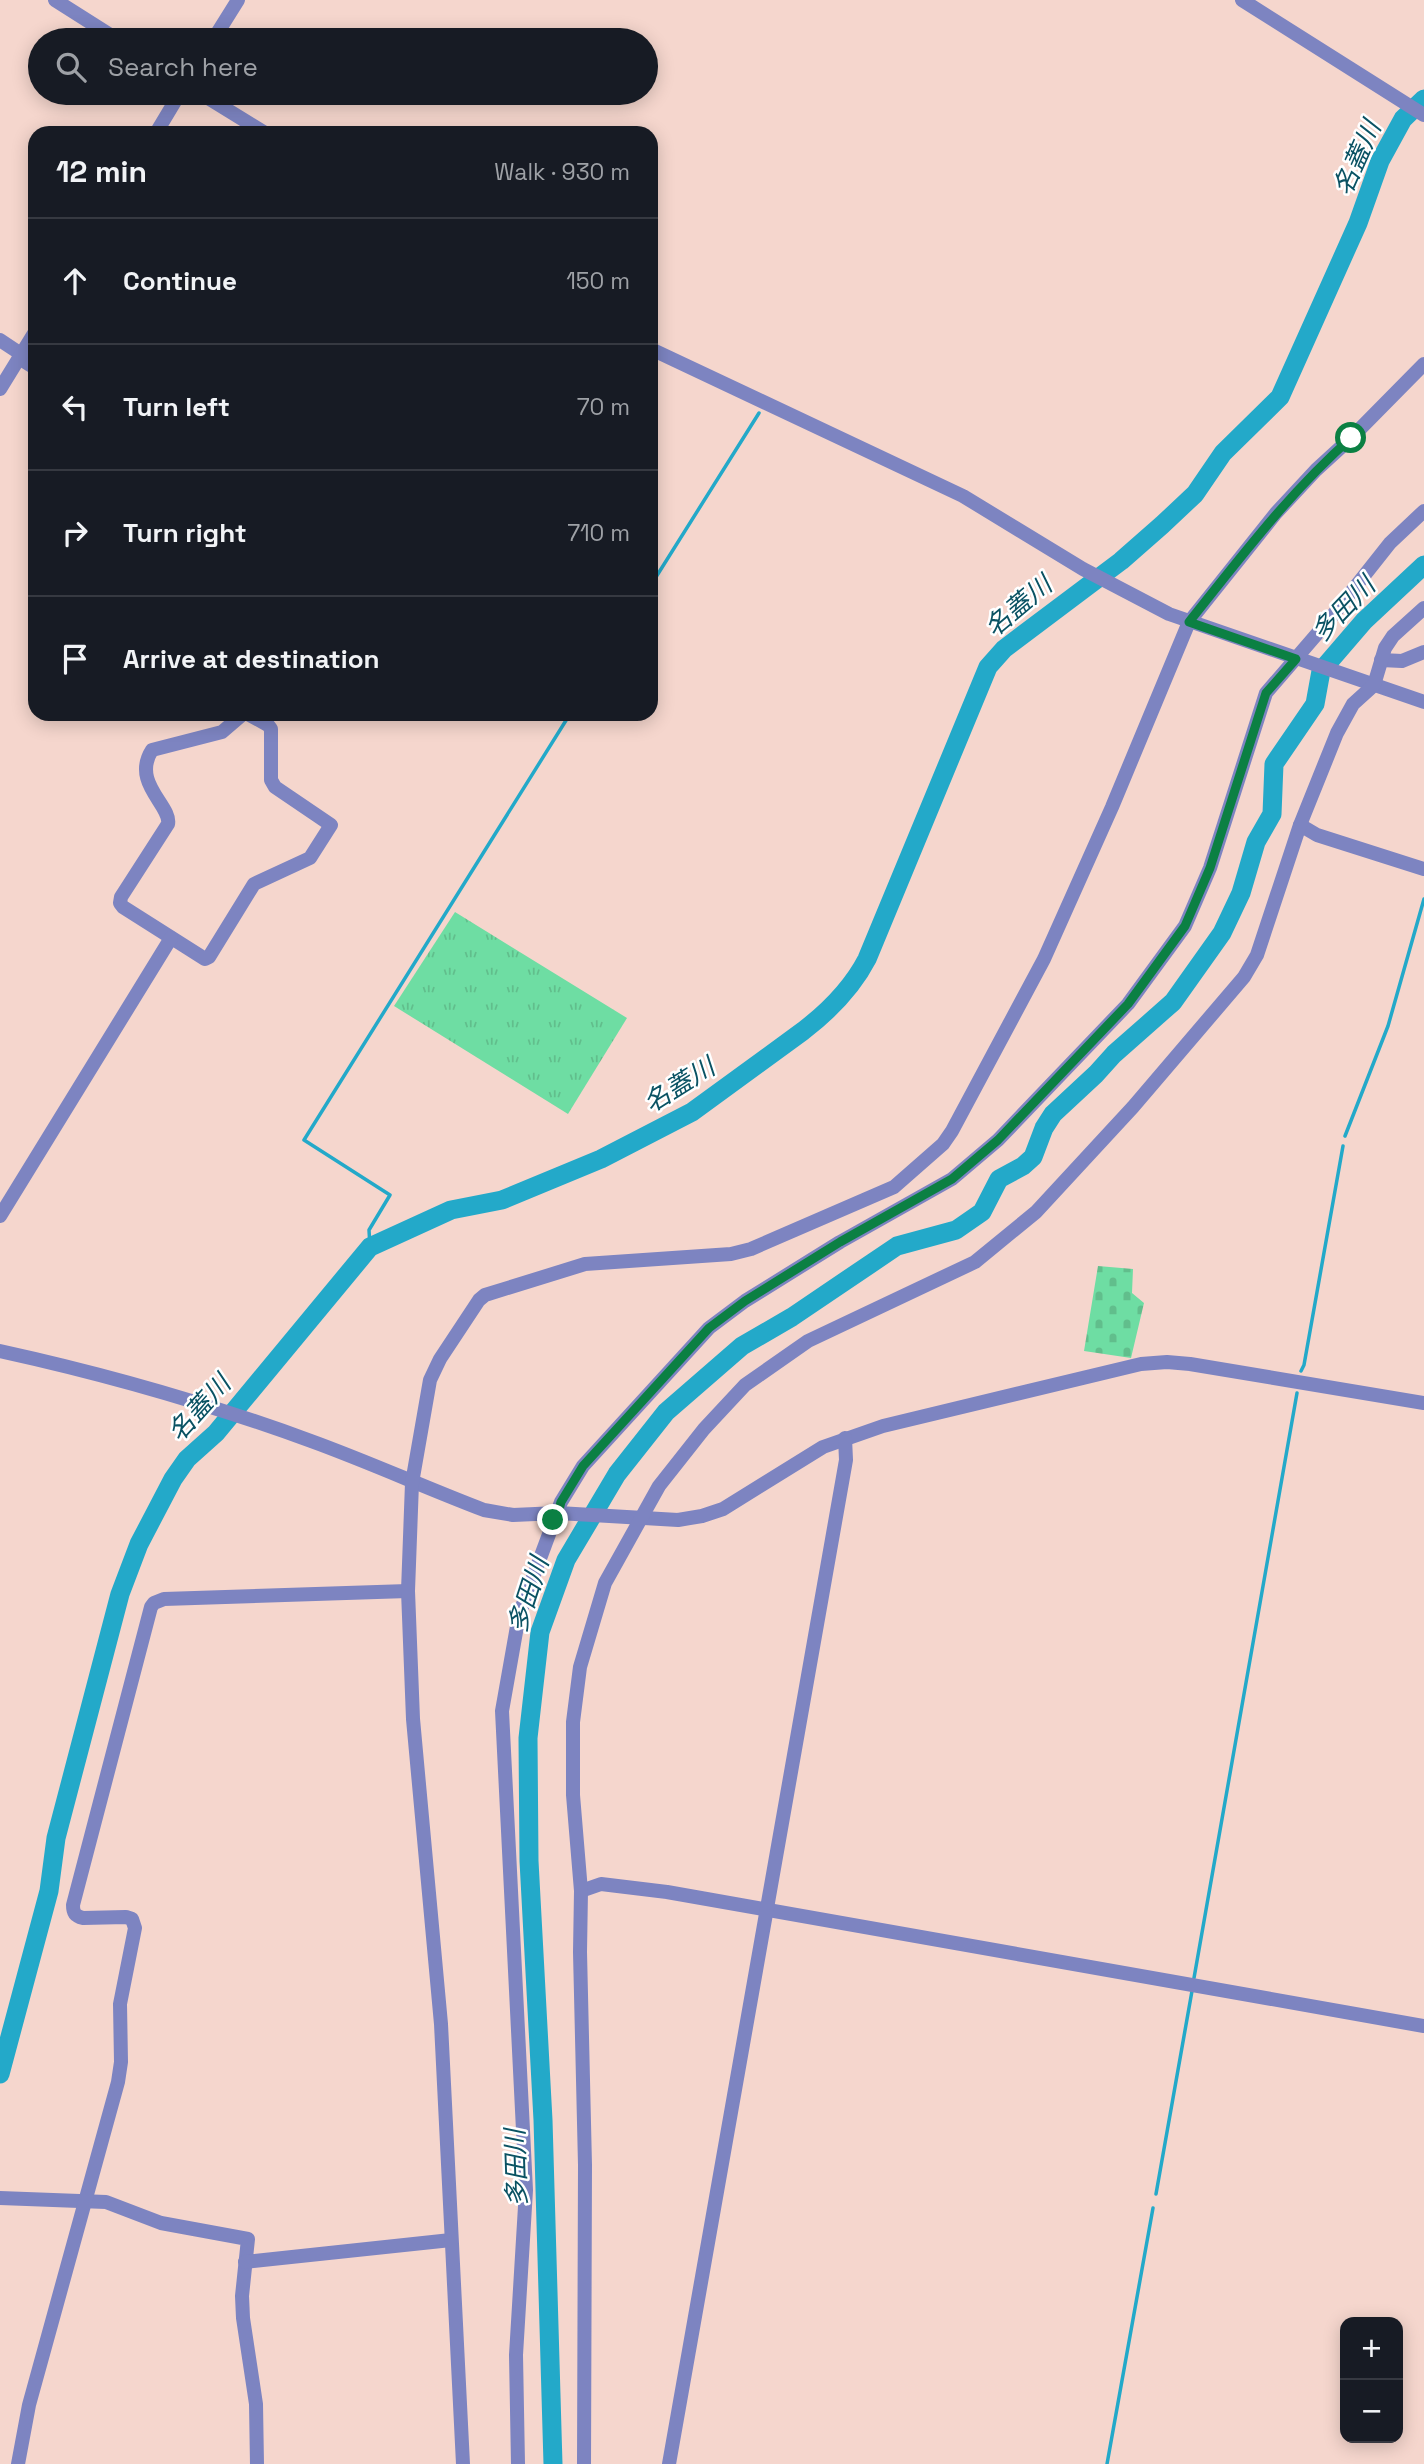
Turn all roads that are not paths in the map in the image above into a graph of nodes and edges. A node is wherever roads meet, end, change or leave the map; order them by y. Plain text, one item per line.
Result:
1 (55, 0) edge
2 (238, 0) edge
3 (1242, 0) edge
4 (99, 28) edge
5 (220, 28) edge
6 (173, 105) edge
7 (220, 105) edge
8 (1421, 113) edge
9 (160, 126) edge
10 (254, 126) edge
11 (28, 337) edge
12 (12, 349) edge
13 (658, 352) edge
14 (28, 362) edge
15 (1424, 364) edge
16 (0, 389) edge
17 (1424, 511) edge
18 (1424, 608) edge
19 (1189, 622) junction
20 (1424, 652) edge
21 (1381, 660) junction
22 (1300, 661) junction
23 (1369, 683) junction
24 (1424, 702) edge
25 (236, 721) edge
26 (260, 721) edge
27 (1300, 825) junction
28 (1424, 869) edge
29 (171, 938) junction
30 (0, 1216) edge
31 (0, 1350) edge
32 (1424, 1403) edge
33 (845, 1438) junction
34 (412, 1483) junction
35 (561, 1514) junction
36 (638, 1518) junction
37 (408, 1591) junction
38 (581, 1891) junction
39 (767, 1909) junction
40 (1424, 2025) edge
41 (0, 2198) edge
42 (85, 2202) junction
43 (451, 2240) junction
44 (245, 2262) junction
45 (18, 2464) edge
46 (257, 2464) edge
47 (463, 2464) edge
48 (518, 2464) edge
49 (584, 2464) edge
50 (669, 2464) edge

1 - 4 street
2 - 5 street
3 - 8 street
6 - 9 street
7 - 10 street
11 - 12 street
12 - 14 street
12 - 16 street
13 - 19 street
15 - 19 street
17 - 22 street
18 - 21 street
19 - 22 street
19 - 34 street
20 - 21 street
21 - 23 street
22 - 23 street
22 - 35 street
23 - 24 street
23 - 27 street
25 - 29 street
26 - 29 street
27 - 28 street
27 - 36 street
29 - 30 street
31 - 34 street
32 - 33 street
33 - 36 street
33 - 39 street
34 - 35 street
34 - 37 street
35 - 36 street
35 - 48 street
36 - 38 street
37 - 42 street
37 - 43 street
38 - 39 street
38 - 49 street
39 - 40 street
39 - 50 street
41 - 42 street
42 - 44 street
42 - 45 street
43 - 44 street
43 - 47 street
44 - 46 street

